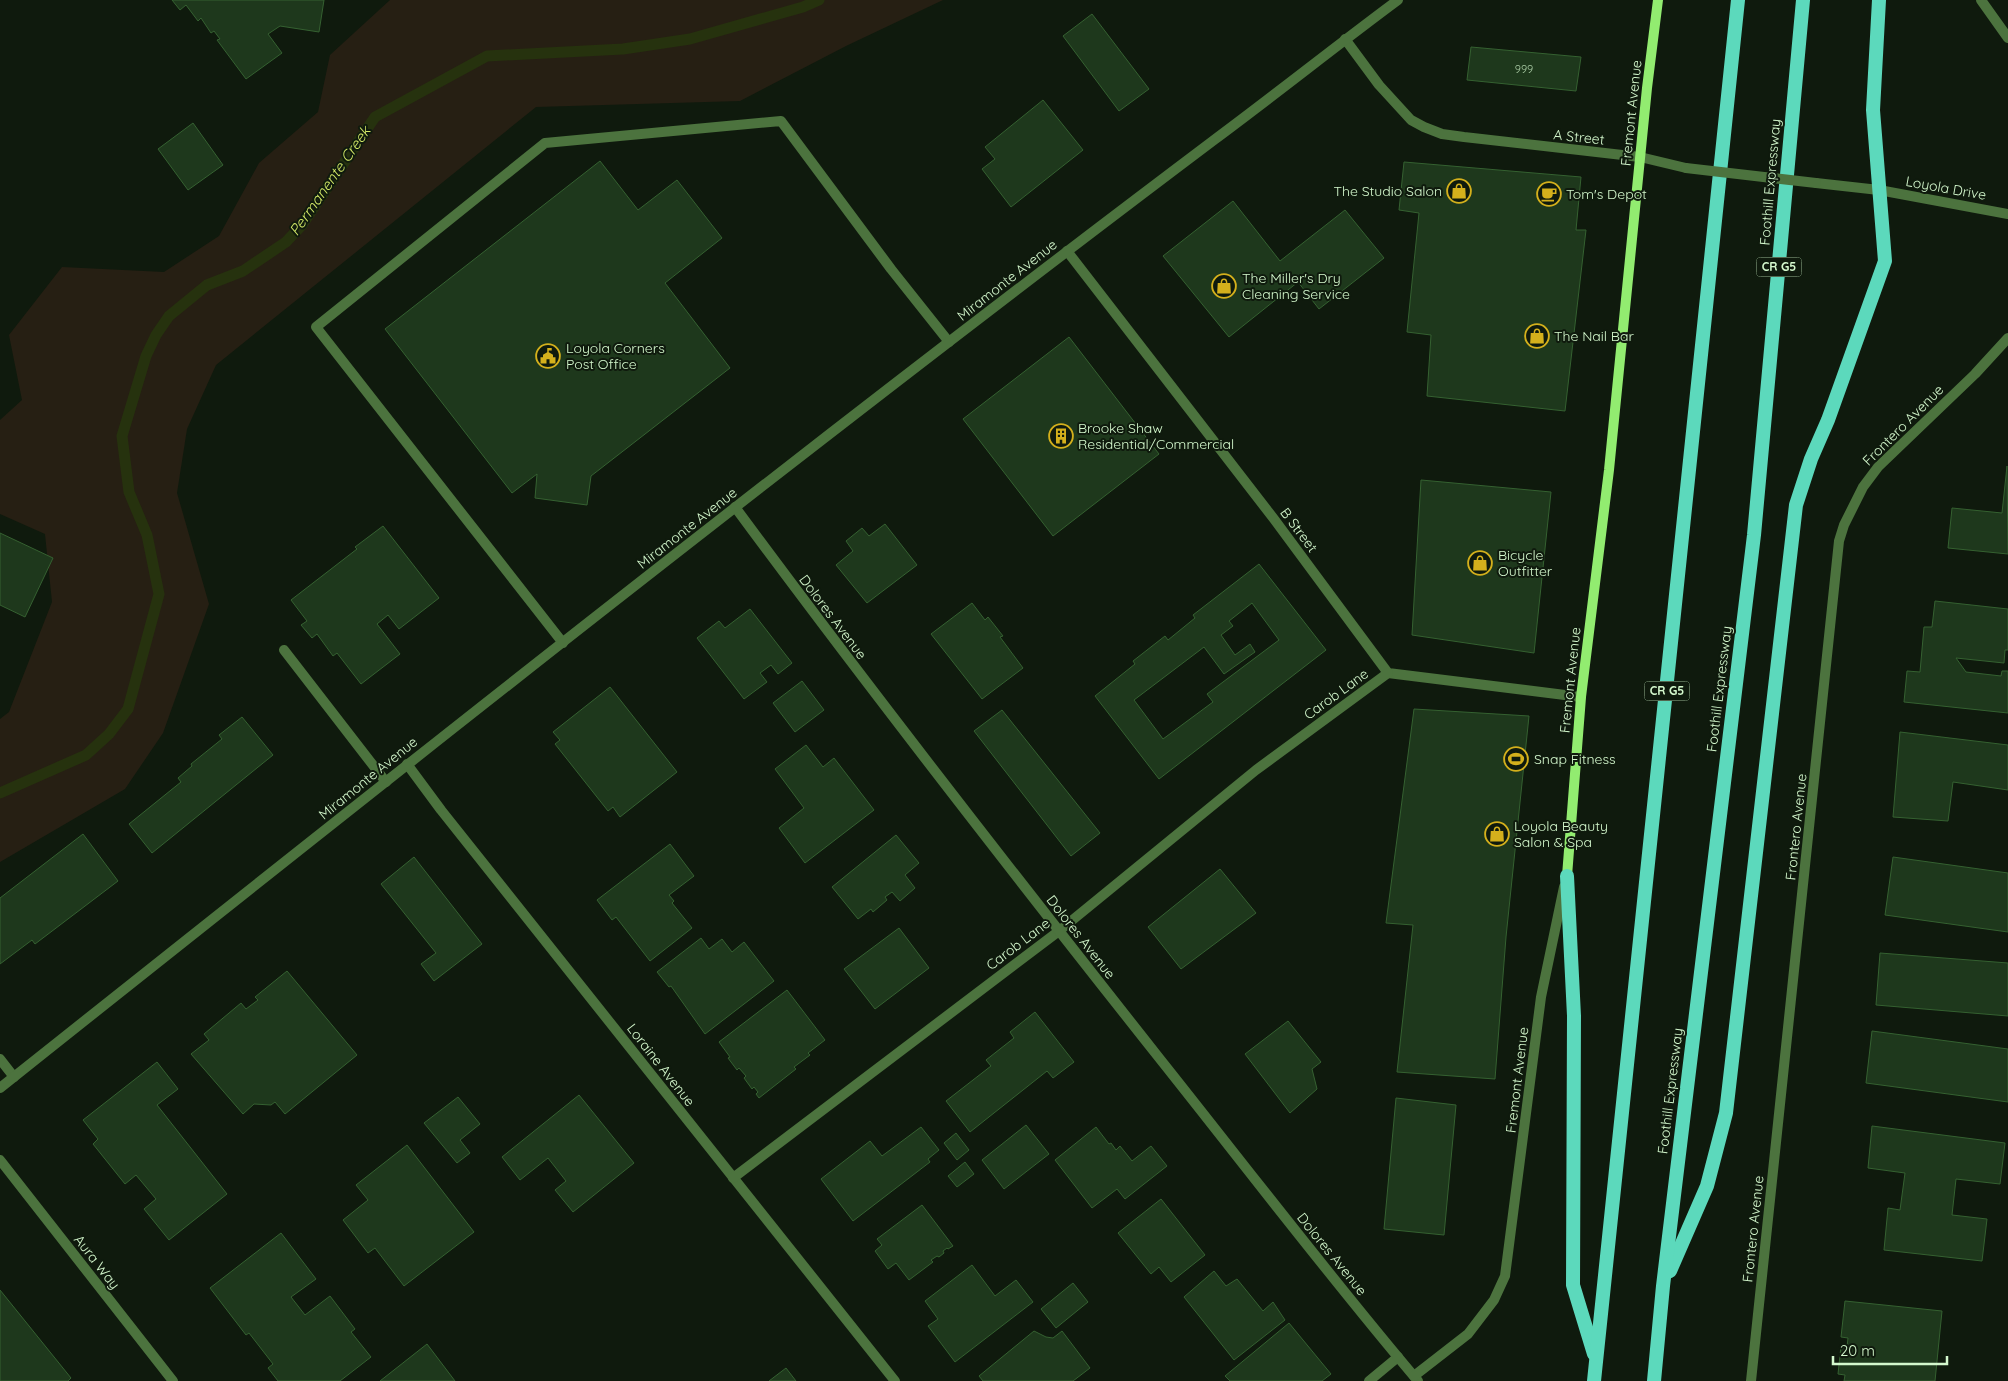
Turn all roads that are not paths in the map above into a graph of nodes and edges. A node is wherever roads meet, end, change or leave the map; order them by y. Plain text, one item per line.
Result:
1 (1398, 0) edge
2 (1658, 0) edge
3 (1738, 0) edge
4 (1803, 0) edge
5 (1879, 0) edge
6 (1981, 0) edge
7 (2008, 38) edge
8 (1345, 39) junction
9 (1640, 157) junction
10 (1879, 190) junction
11 (2008, 214) edge
12 (1067, 251) junction
13 (2008, 338) edge
14 (949, 342) junction
15 (735, 508) junction
16 (563, 643) junction
17 (284, 650) dead end
18 (1388, 674) junction
19 (1581, 697) junction
20 (407, 764) junction
21 (386, 782) junction
22 (1567, 876) junction
23 (1058, 931) junction
24 (0, 1059) edge
25 (14, 1077) junction
26 (0, 1088) edge
27 (0, 1160) edge
28 (733, 1178) junction
29 (1664, 1286) junction
30 (1398, 1357) junction
31 (1596, 1360) junction
32 (1416, 1379) edge
33 (173, 1381) edge
34 (895, 1381) edge
35 (1369, 1381) edge
36 (1594, 1381) edge
37 (1654, 1381) edge
38 (1751, 1381) edge

1 - 8 street, Miramonte Avenue
2 - 9 main road, Fremont Avenue
3 - 31 highway, CR G5
4 - 29 highway, Foothill Expressway / CR G5
5 - 10 highway
6 - 7 street
8 - 9 street, A Street
8 - 12 street, Miramonte Avenue
9 - 10 street, A Street, bridge
9 - 19 main road, Fremont Avenue
10 - 11 street, Loyola Drive
10 - 29 highway
12 - 14 street, Miramonte Avenue
12 - 18 street, B Street
13 - 38 street, Frontero Avenue
14 - 15 street, Miramonte Avenue
14 - 16 street
15 - 16 street, Miramonte Avenue
15 - 23 street, Dolores Avenue
16 - 20 street, Miramonte Avenue
17 - 21 street
18 - 19 street
18 - 23 street, Carob Lane
19 - 22 main road, Fremont Avenue
20 - 21 street, Miramonte Avenue
20 - 28 street, Loraine Avenue
21 - 25 street, Miramonte Avenue
22 - 31 highway
22 - 32 street, Fremont Avenue
23 - 28 street, Carob Lane
23 - 30 street, Dolores Avenue
24 - 25 street
25 - 26 street, Miramonte Avenue
27 - 33 street, Aura Way
28 - 34 street, Loraine Avenue
29 - 37 highway, Foothill Expressway / CR G5
30 - 32 street, Dolores Avenue
30 - 35 street
31 - 36 highway, CR G5

